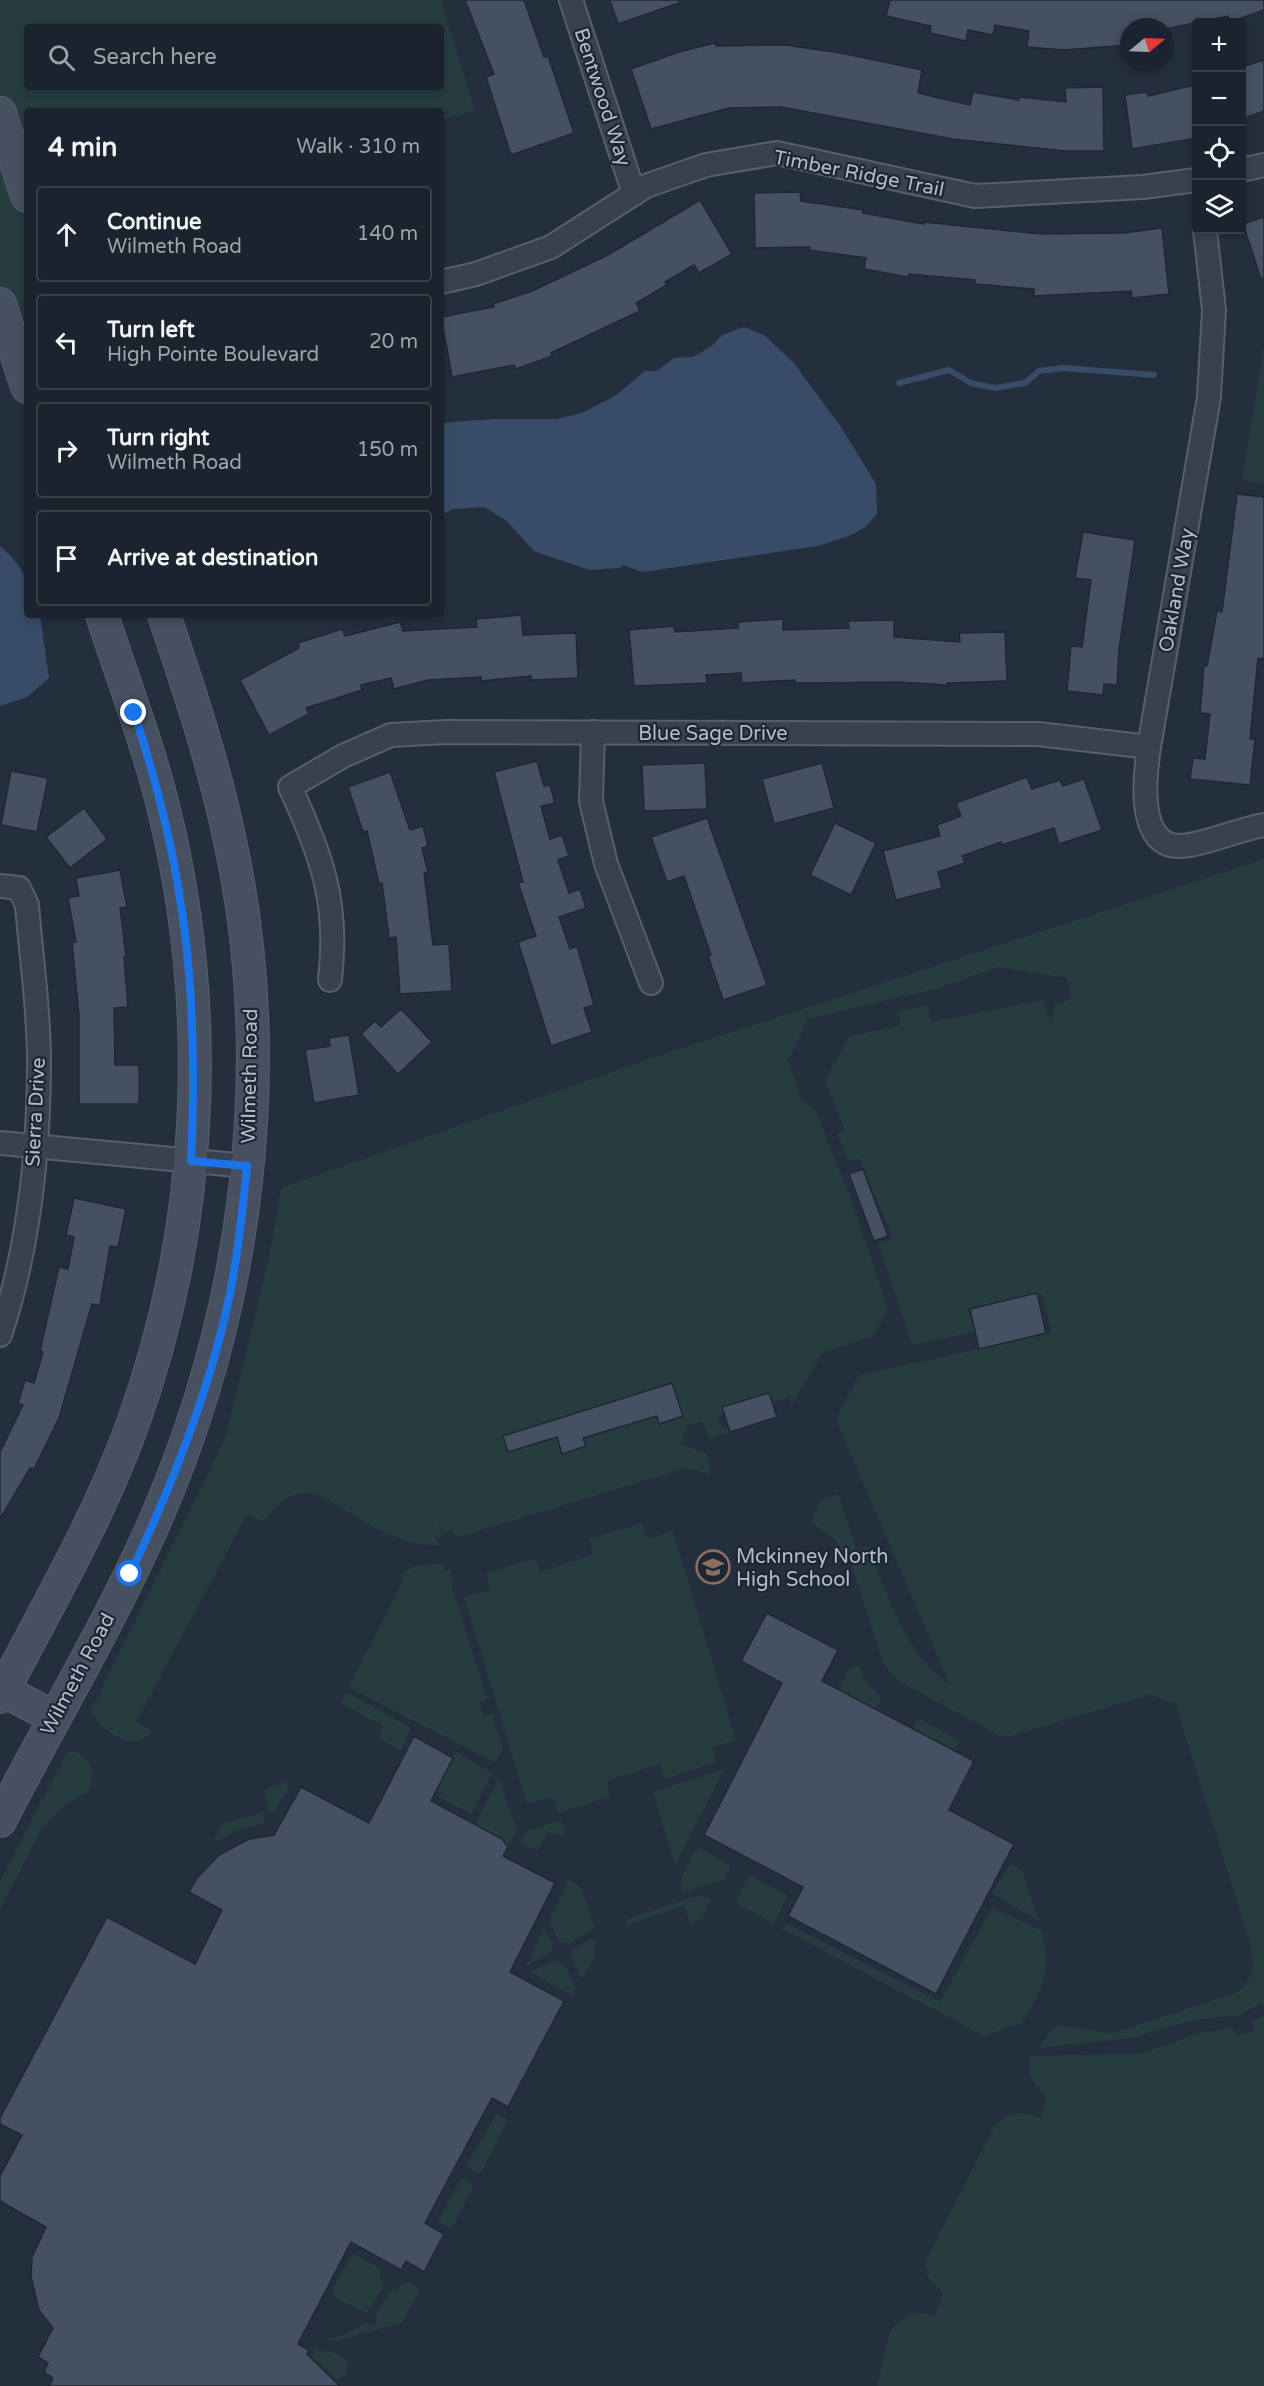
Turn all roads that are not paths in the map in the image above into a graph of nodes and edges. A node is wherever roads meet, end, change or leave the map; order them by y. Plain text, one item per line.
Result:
1 (571, 0) edge
2 (0, 113) edge
3 (1264, 165) edge
4 (1246, 169) edge
5 (1192, 182) edge
6 (24, 187) edge
7 (634, 194) junction
8 (1205, 234) edge
9 (444, 281) edge
10 (0, 304) edge
11 (24, 378) edge
12 (103, 618) edge
13 (165, 618) edge
14 (593, 732) junction
15 (1149, 747) junction
16 (1264, 825) edge
17 (10, 887) edge
18 (330, 980) dead end
19 (651, 982) dead end
20 (0, 1143) edge
21 (35, 1145) junction
22 (191, 1161) junction
23 (247, 1166) junction
24 (0, 1335) edge
25 (2, 1693) edge
26 (53, 1717) junction
27 (0, 1821) edge

1 - 7 street, Bentwood Way
2 - 6 main road
3 - 4 street
5 - 7 street, Timber Ridge Trail
7 - 9 street, Timber Ridge Trail
8 - 15 street, Oakland Way
10 - 11 main road
12 - 22 main road
13 - 23 main road, Wilmeth Road
14 - 15 street, Blue Sage Drive
14 - 18 street, Blue Sage Drive
14 - 19 street
15 - 16 street, Oakland Way
17 - 21 street, Sierra Drive
20 - 21 street
21 - 22 street
21 - 24 street, Sierra Drive
22 - 23 street
22 - 25 main road
23 - 26 main road, Wilmeth Road
25 - 26 main road
26 - 27 main road, Wilmeth Road

